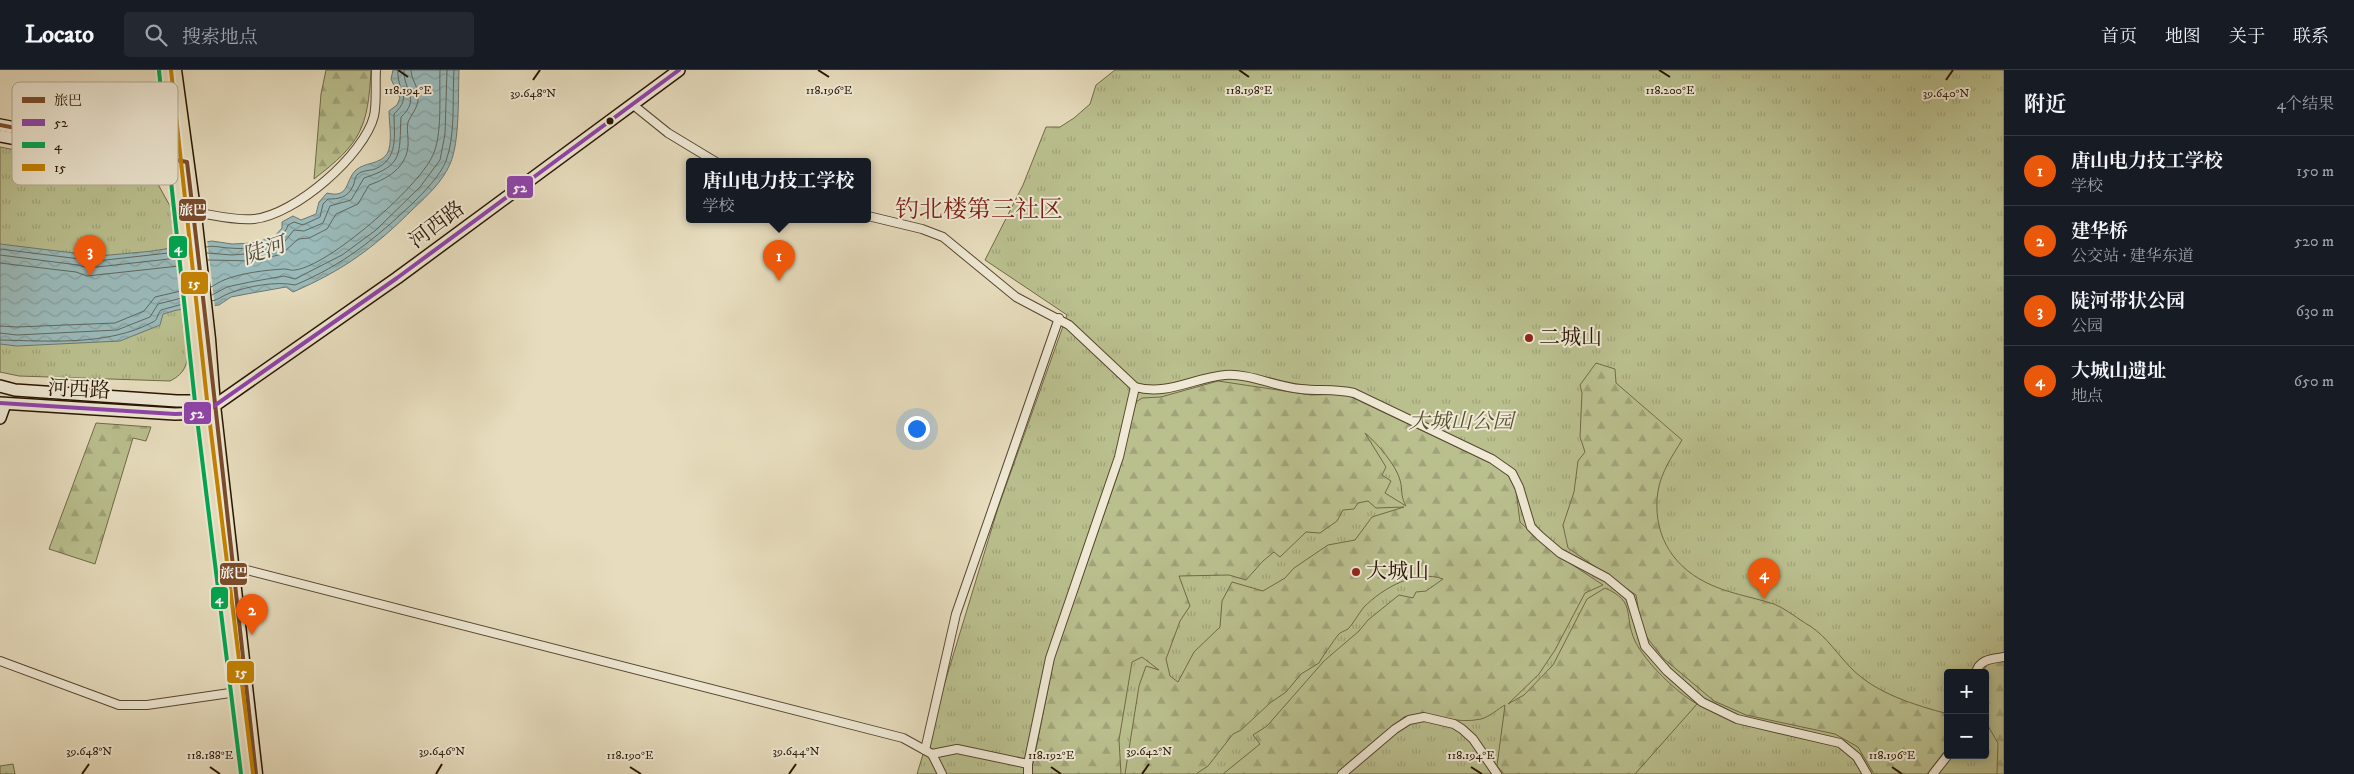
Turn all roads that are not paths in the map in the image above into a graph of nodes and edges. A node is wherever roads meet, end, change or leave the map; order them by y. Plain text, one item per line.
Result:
1 (376, 70) edge
2 (679, 70) edge
3 (632, 104) junction
4 (178, 126) edge
5 (178, 150) edge
6 (709, 158) edge
7 (180, 163) junction
8 (871, 217) edge
9 (191, 222) junction
10 (1059, 318) junction
11 (0, 386) edge
12 (1135, 387) junction
13 (3, 403) edge
14 (206, 406) junction
15 (0, 418) edge
16 (220, 560) junction
17 (232, 567) junction
18 (2004, 657) edge
19 (0, 660) edge
20 (1977, 669) edge
21 (237, 692) junction
22 (928, 752) junction
23 (1945, 759) edge
24 (1028, 764) junction
25 (247, 774) edge
26 (256, 774) edge
27 (942, 774) edge
28 (1028, 774) edge
29 (1342, 774) edge
30 (1497, 774) edge
31 (1867, 774) edge
32 (1933, 774) edge

1 - 9 street
2 - 3 street, 河西路
3 - 6 street
3 - 14 street, 河西路
4 - 7 main road
5 - 7 main road
7 - 9 main road
7 - 9 main road
8 - 10 street
9 - 14 main road
9 - 14 main road
10 - 12 street
10 - 22 street
11 - 14 street, 河西路
12 - 24 street
12 - 31 street
13 - 14 street, 河西路
13 - 15 street
14 - 16 main road
14 - 17 main road
16 - 17 street
16 - 21 main road
17 - 22 street
17 - 26 main road
18 - 20 street
19 - 21 street
21 - 25 main road
22 - 24 street
22 - 27 street
23 - 32 street
24 - 28 street
29 - 30 street

